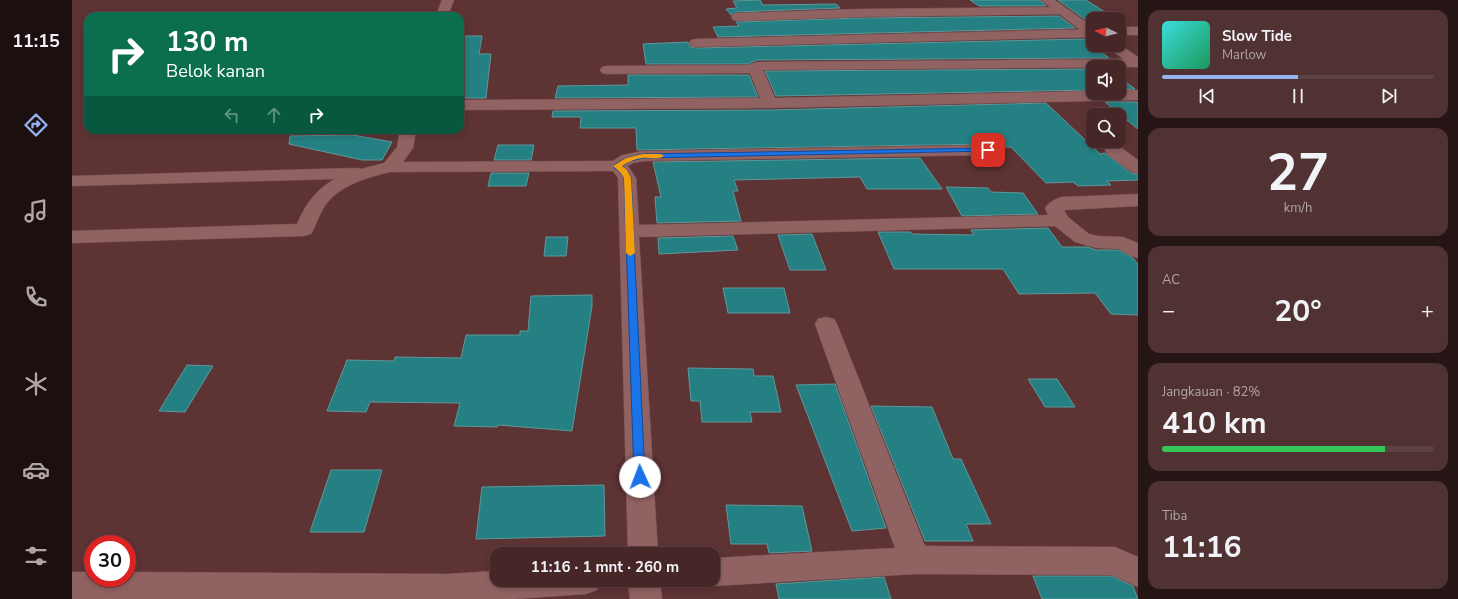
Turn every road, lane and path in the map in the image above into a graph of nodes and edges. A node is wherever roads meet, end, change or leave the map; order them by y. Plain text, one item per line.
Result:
1 (448, 0) edge
2 (1047, 0) edge
3 (1062, 11) junction
4 (444, 12) edge
5 (737, 16) dead end
6 (1086, 28) edge
7 (1126, 31) edge
8 (1138, 31) edge
9 (1086, 32) edge
10 (696, 43) dead end
11 (1132, 55) edge
12 (1138, 63) edge
13 (755, 69) junction
14 (607, 70) dead end
15 (1138, 95) edge
16 (770, 102) junction
17 (464, 104) edge
18 (407, 134) edge
19 (988, 150) dead end
20 (1113, 150) dead end
21 (390, 166) junction
22 (617, 166) junction
23 (1138, 168) edge
24 (365, 173) junction
25 (72, 181) edge
26 (1138, 200) edge
27 (1060, 220) junction
28 (630, 231) junction
29 (72, 237) edge
30 (1138, 252) edge
31 (826, 324) dead end
32 (643, 547) edge
33 (915, 560) junction
34 (720, 572) edge
35 (1138, 573) edge
36 (72, 586) edge
37 (490, 586) edge
38 (645, 587) edge
39 (646, 599) edge

1 - 4 street
2 - 3 street
3 - 5 street
3 - 6 street
7 - 8 street
9 - 10 street
11 - 12 street
12 - 13 street
13 - 14 street
13 - 16 street
15 - 16 street
16 - 17 street
18 - 21 street
19 - 22 street
20 - 23 street
21 - 22 street
21 - 24 street
22 - 28 street
24 - 25 street
24 - 29 street
26 - 27 street
27 - 28 street
27 - 30 street
28 - 32 street
31 - 33 street
33 - 34 street
33 - 35 street
36 - 37 street
38 - 39 street

